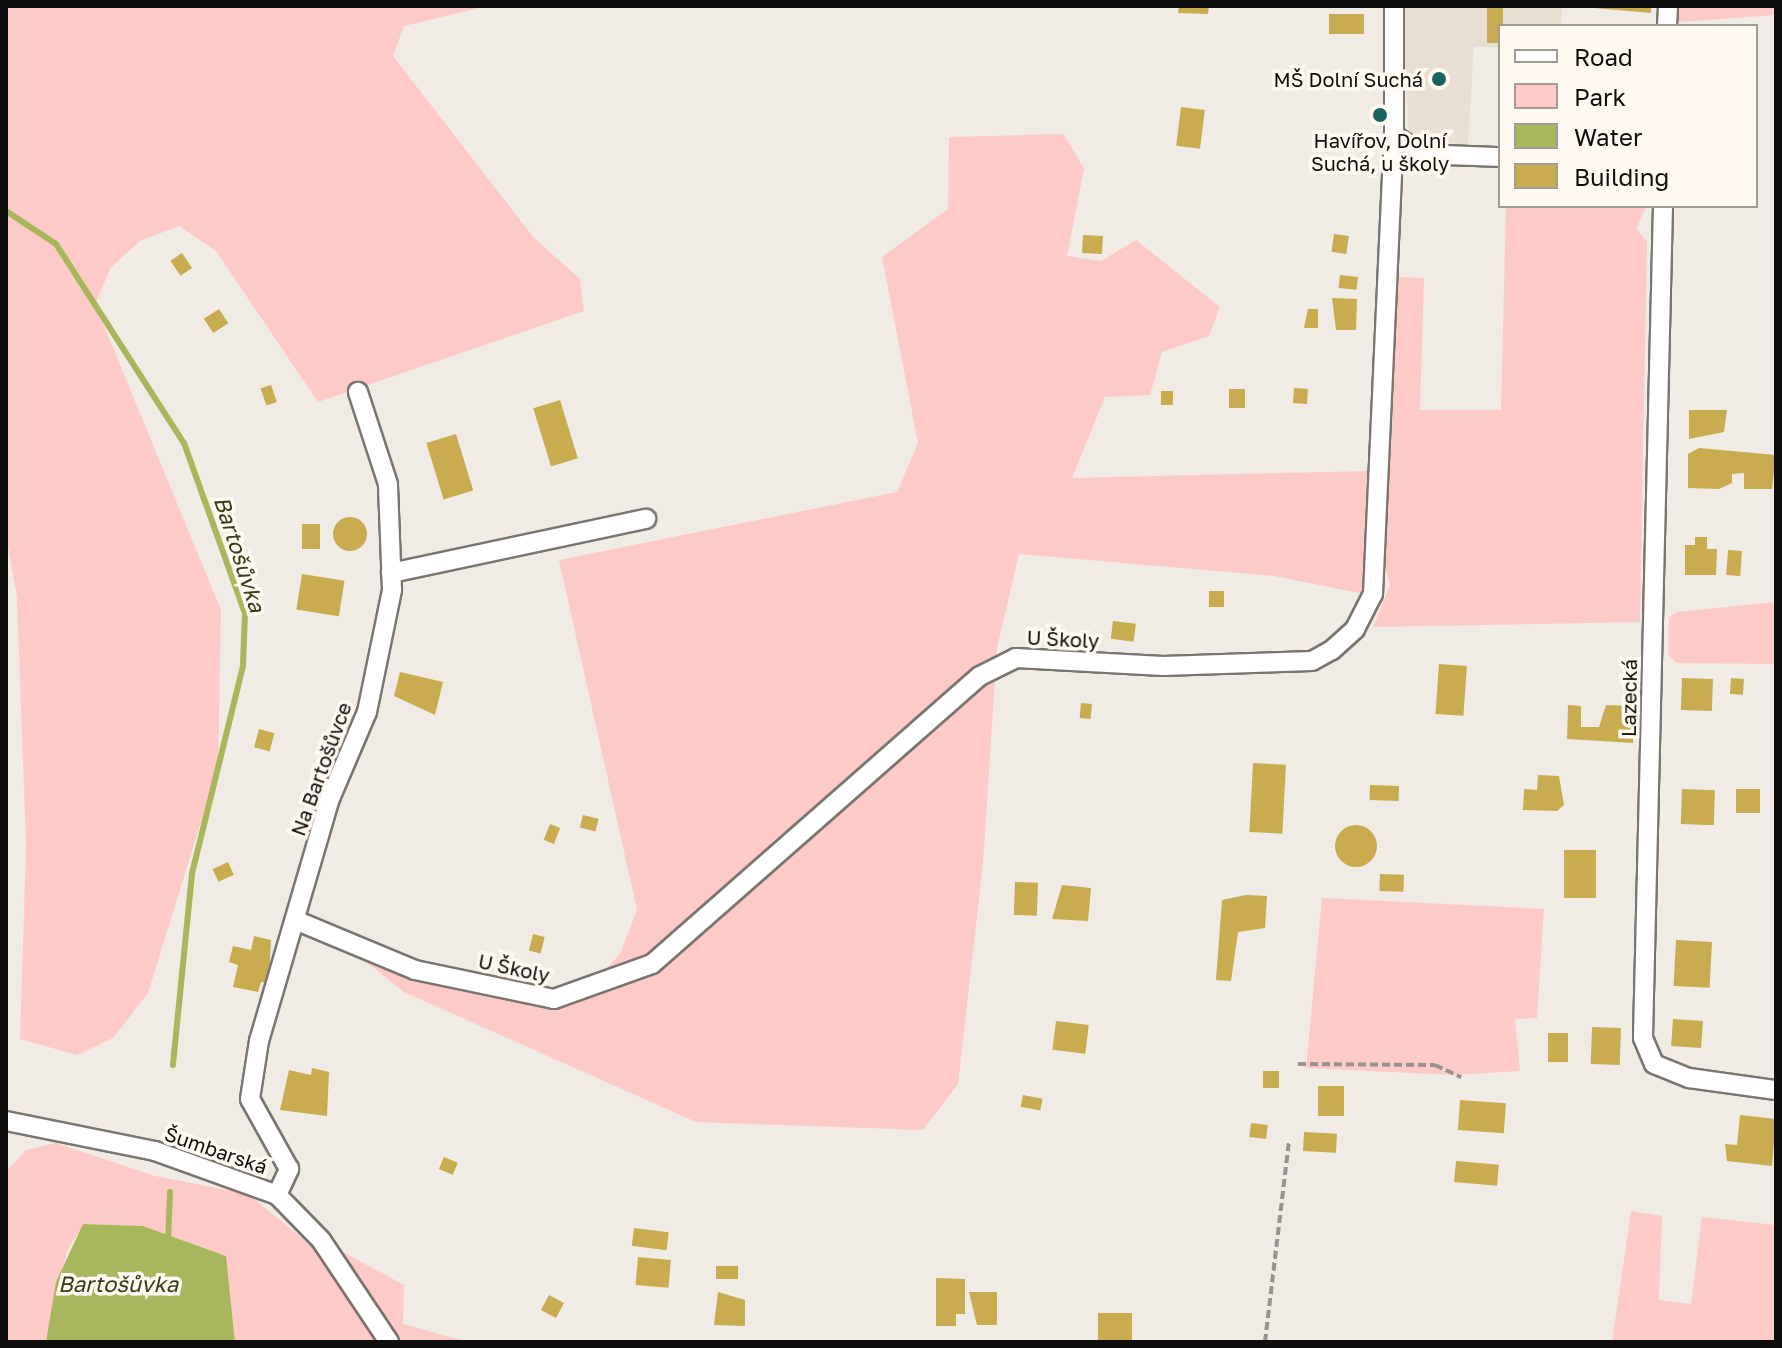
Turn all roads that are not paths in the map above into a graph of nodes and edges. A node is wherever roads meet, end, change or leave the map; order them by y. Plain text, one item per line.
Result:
1 (1394, 6) edge
2 (1394, 135) junction
3 (1498, 157) edge
4 (1663, 208) edge
5 (358, 392) dead end
6 (646, 519) dead end
7 (391, 573) junction
8 (295, 920) junction
9 (1776, 1090) edge
10 (6, 1121) edge
11 (277, 1195) junction
12 (389, 1342) edge

1 - 2 street, U Školy
2 - 3 street
2 - 8 street, U Školy
4 - 9 street, Lazecká
5 - 7 street, Na Bartošůvce
6 - 7 street
7 - 8 street, Na Bartošůvce
8 - 11 street, Na Bartošůvce
10 - 11 street, Šumbarská
11 - 12 street, Šumbarská

